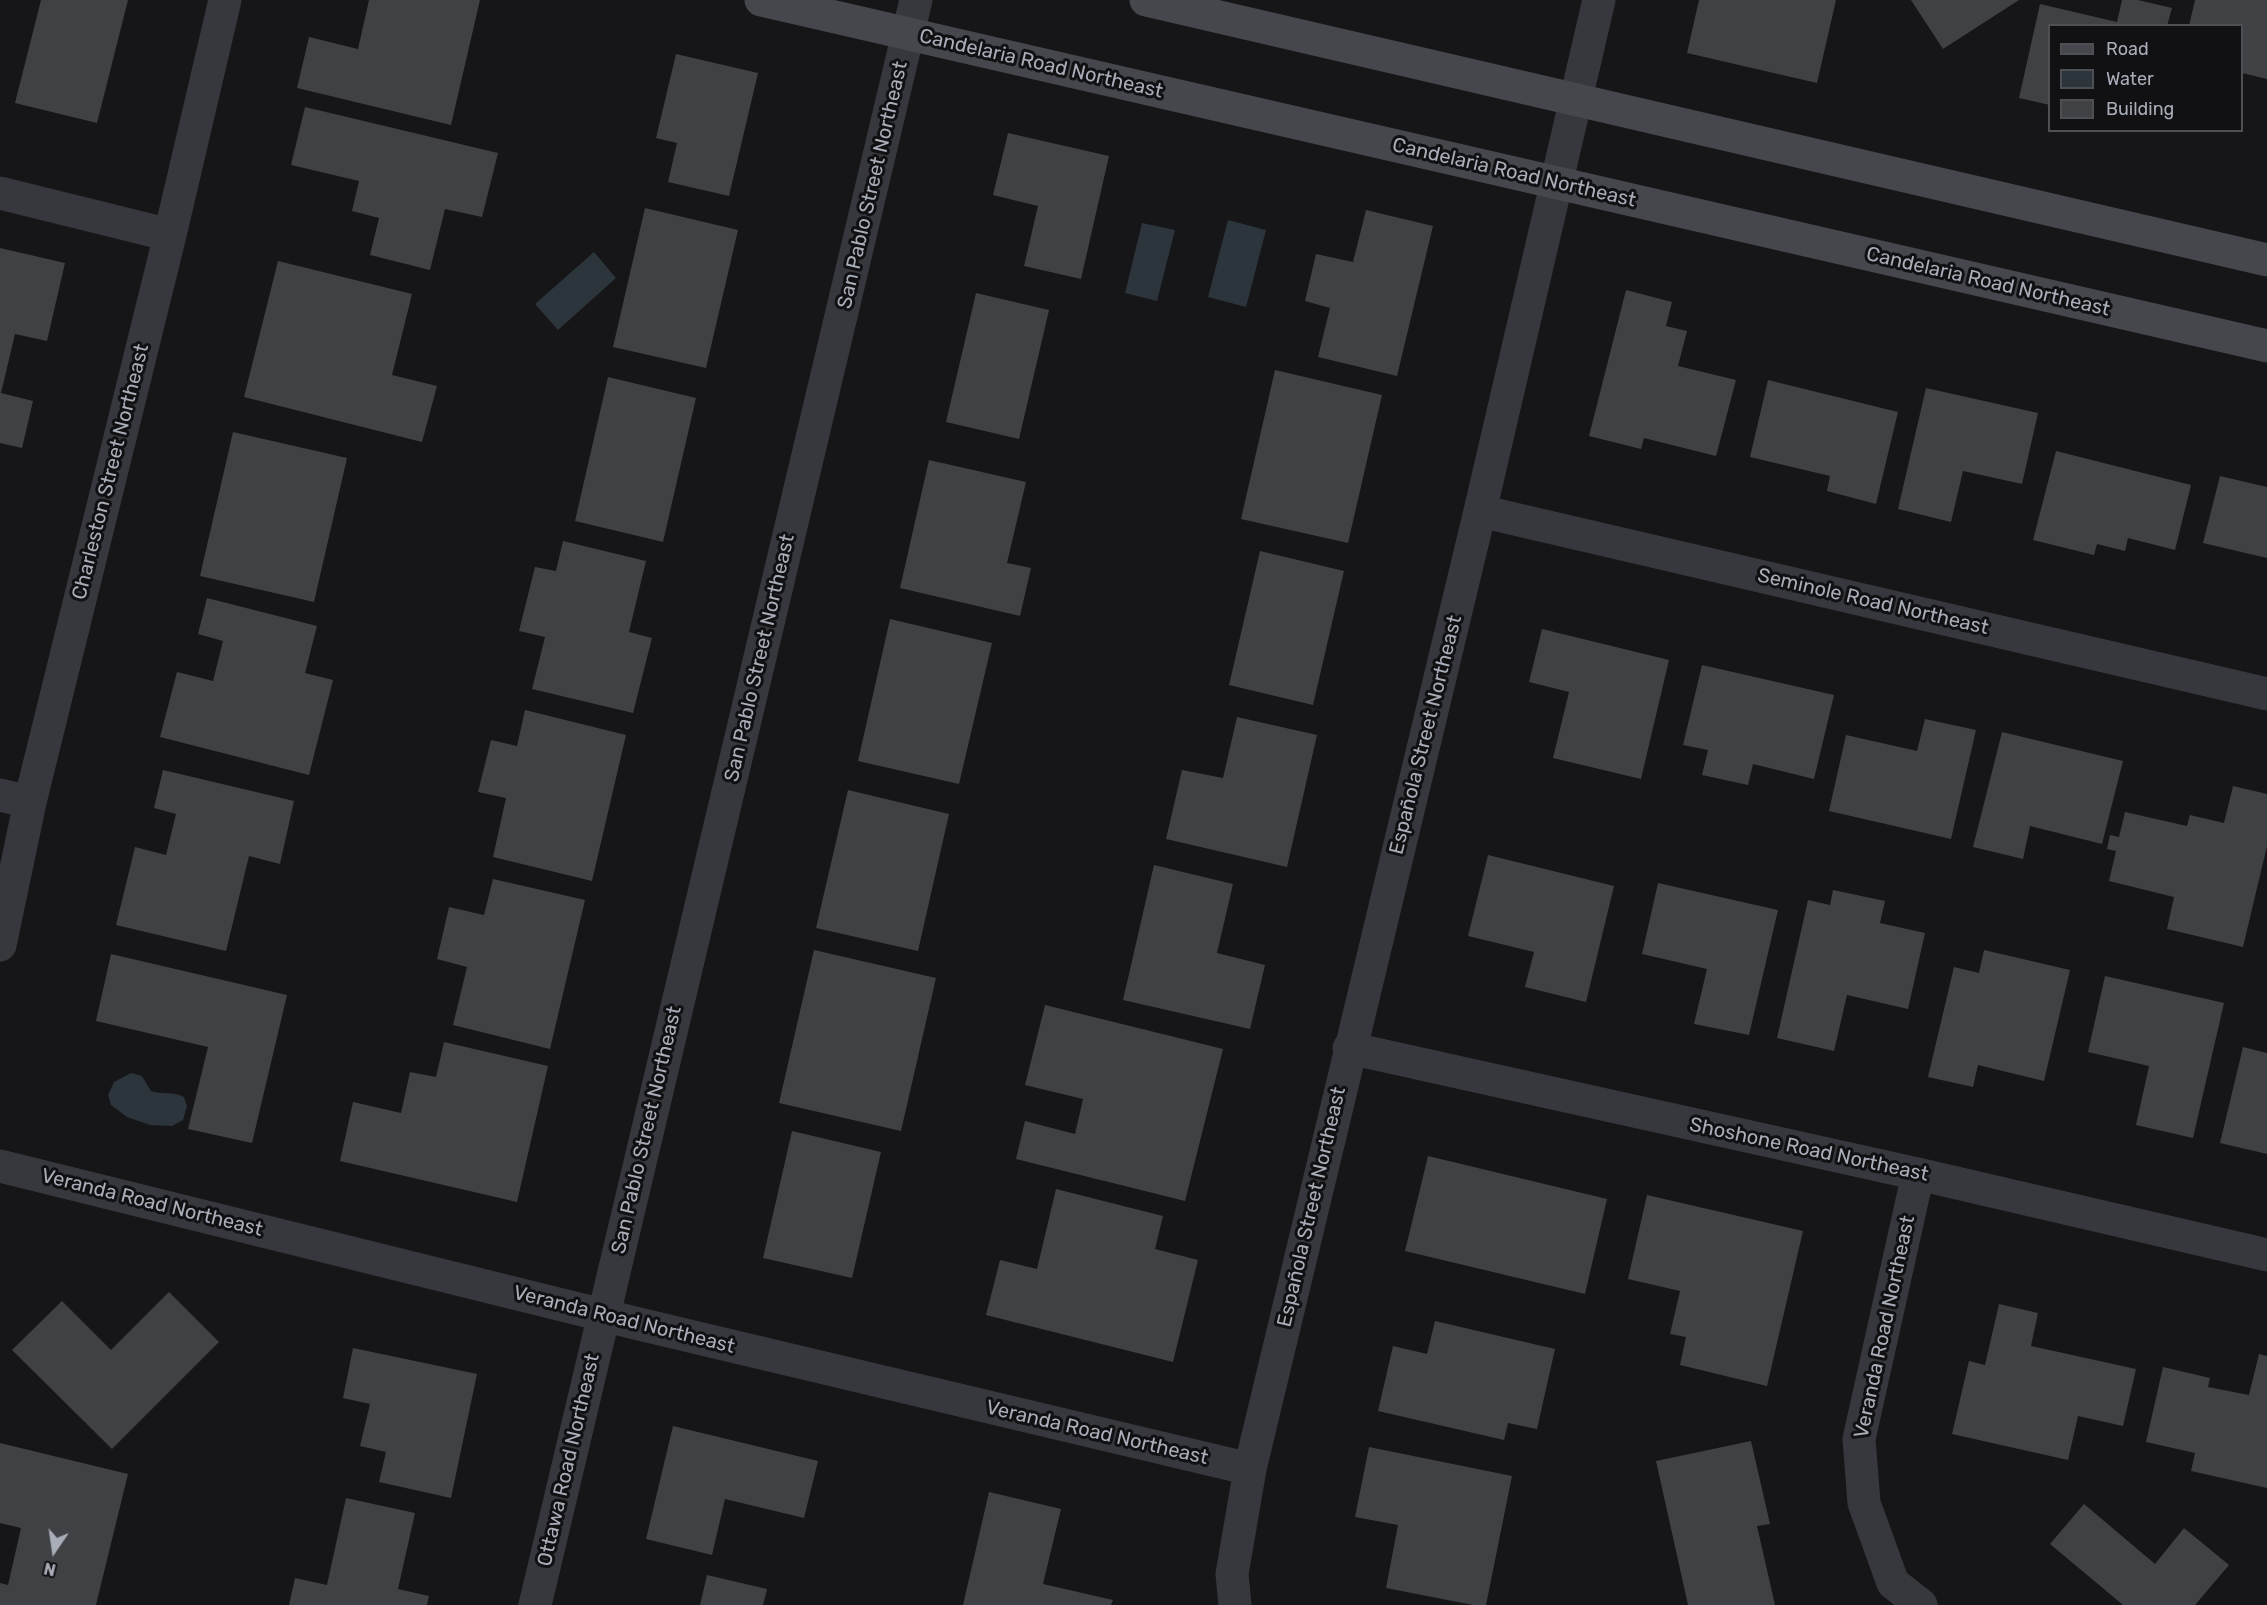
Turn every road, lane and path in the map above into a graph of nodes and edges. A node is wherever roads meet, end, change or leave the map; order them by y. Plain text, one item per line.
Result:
1 (225, 0) edge
2 (761, 0) edge
3 (916, 0) edge
4 (1146, 0) edge
5 (1599, 0) edge
6 (909, 34) junction
7 (1576, 100) junction
8 (1557, 182) junction
9 (0, 193) edge
10 (170, 235) junction
11 (2267, 260) edge
12 (2267, 346) edge
13 (1480, 511) junction
14 (2267, 694) edge
15 (15, 799) edge
16 (0, 945) edge
17 (1350, 1048) junction
18 (0, 1166) edge
19 (1918, 1174) junction
20 (2267, 1255) edge
21 (603, 1315) junction
22 (1250, 1469) junction
23 (535, 1605) edge
24 (1235, 1605) edge
25 (1921, 1605) edge

1 - 10 street, Charleston Street Northeast
2 - 6 main road, Candelaria Road Northeast
3 - 6 street, San Pablo Street Northeast
4 - 7 main road
5 - 7 street, Española Street Northeast
6 - 8 main road, Candelaria Road Northeast
6 - 21 street, San Pablo Street Northeast
7 - 8 street, Española Street Northeast
7 - 11 main road
8 - 12 main road, Candelaria Road Northeast
8 - 13 street, Española Street Northeast
9 - 10 street
10 - 15 street, Charleston Street Northeast
13 - 14 street, Seminole Road Northeast
13 - 17 street, Española Street Northeast
15 - 16 street, Charleston Street Northeast
17 - 19 street, Shoshone Road Northeast
17 - 22 street, Española Street Northeast
18 - 21 street, Veranda Road Northeast
19 - 20 street, Shoshone Road Northeast
19 - 25 street, Veranda Road Northeast
21 - 22 street, Veranda Road Northeast
21 - 23 street, Ottawa Road Northeast
22 - 24 street, Española Street Northeast

